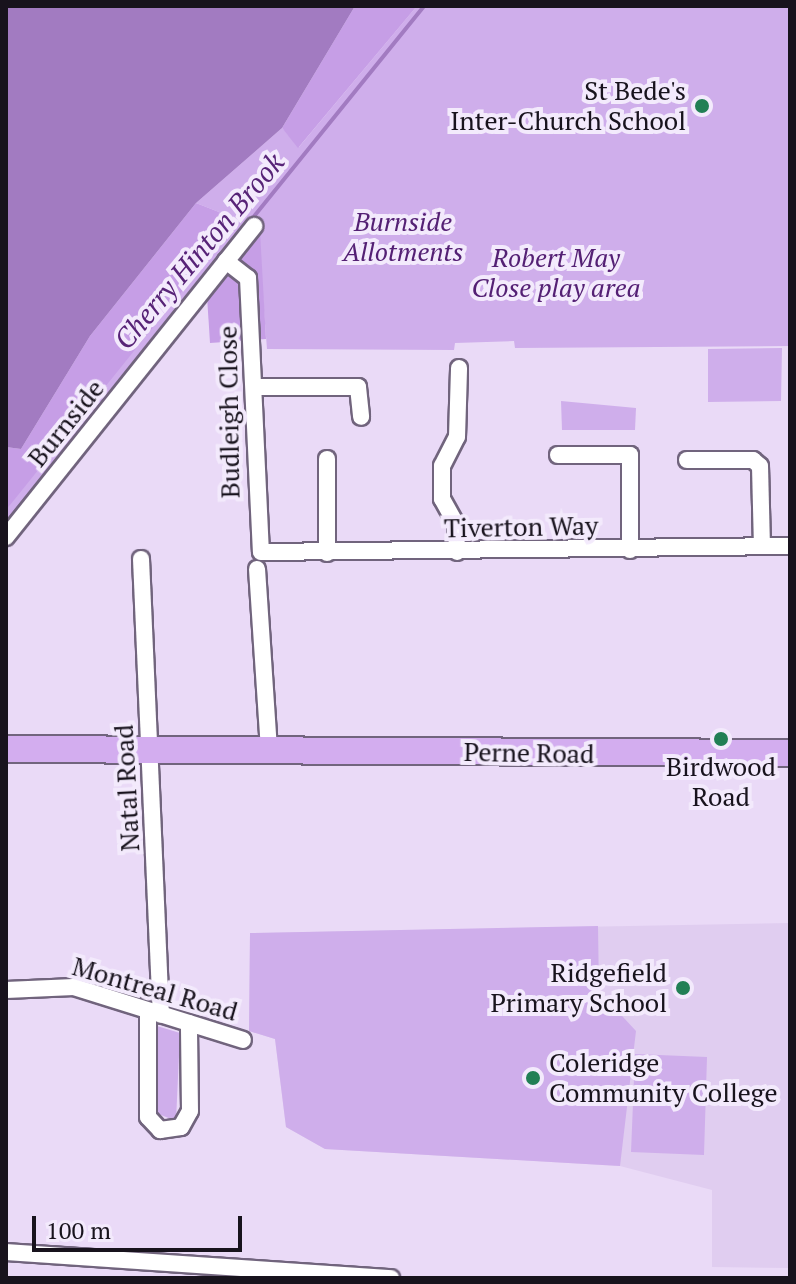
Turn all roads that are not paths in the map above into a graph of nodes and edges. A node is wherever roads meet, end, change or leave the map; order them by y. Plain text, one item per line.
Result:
1 (254, 226) dead end
2 (226, 261) junction
3 (459, 368) dead end
4 (255, 387) junction
5 (361, 417) dead end
6 (558, 455) dead end
7 (327, 459) dead end
8 (687, 460) dead end
9 (6, 537) edge
10 (257, 545) joint
11 (762, 546) junction
12 (790, 546) edge
13 (630, 550) junction
14 (457, 552) junction
15 (327, 553) junction
16 (141, 559) dead end
17 (257, 569) dead end
18 (150, 746) junction
19 (269, 748) junction
20 (6, 749) edge
21 (790, 753) edge
22 (6, 990) edge
23 (154, 1013) junction
24 (189, 1023) junction
25 (243, 1040) dead end
26 (6, 1252) edge
27 (269, 1275) edge
28 (391, 1278) edge

1 - 2 street, Burnside
2 - 4 street, Budleigh Close
2 - 9 street, Burnside
3 - 14 street
4 - 5 street
4 - 10 street, Budleigh Close
6 - 13 street
7 - 15 street
8 - 11 street
10 - 15 street, Tiverton Way
11 - 12 street, Tiverton Way
11 - 13 street, Tiverton Way
13 - 14 street, Tiverton Way
14 - 15 street, Tiverton Way
16 - 18 street, Natal Road
17 - 19 street
18 - 19 main road, Perne Road
18 - 20 main road, Perne Road
18 - 23 street, Natal Road
19 - 21 main road, Perne Road
22 - 23 street, Montreal Road
23 - 24 street, Montreal Road
23 - 24 street, Natal Road
24 - 25 street, Montreal Road
26 - 27 street
27 - 28 street

